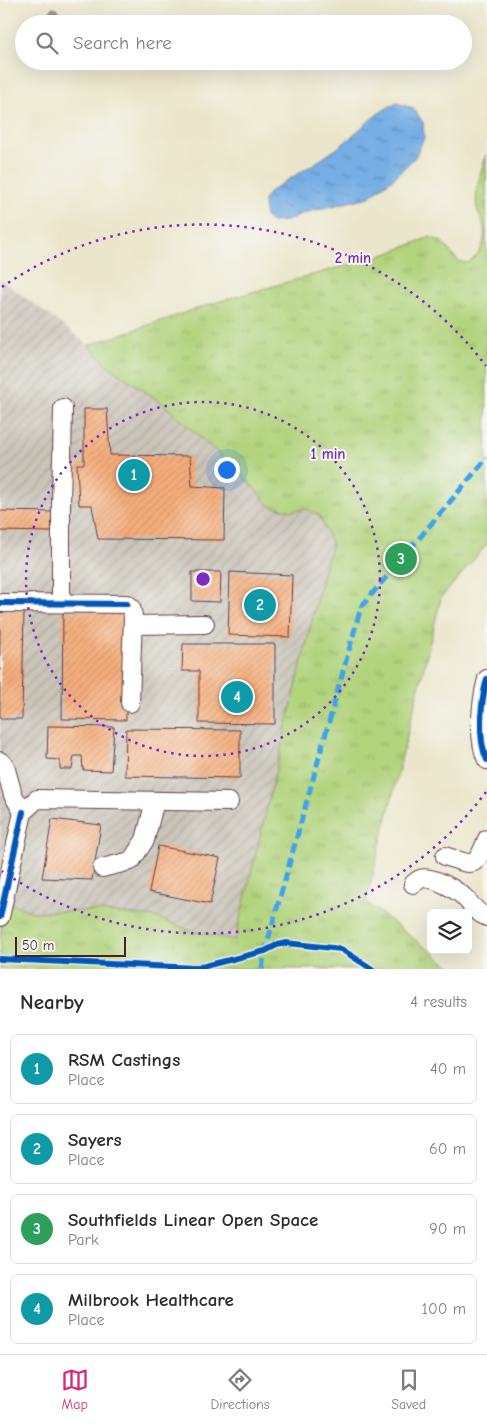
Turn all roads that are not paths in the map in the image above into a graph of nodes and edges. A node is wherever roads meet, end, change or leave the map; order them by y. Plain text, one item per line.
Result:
1 (63, 408) dead end
2 (0, 603) edge
3 (61, 603) junction
4 (205, 624) dead end
5 (133, 625) junction
6 (487, 679) edge
7 (130, 703) dead end
8 (487, 760) edge
9 (0, 761) edge
10 (155, 801) junction
11 (229, 802) dead end
12 (23, 812) junction
13 (487, 839) edge
14 (445, 856) dead end
15 (102, 868) dead end
16 (413, 884) dead end
17 (487, 917) edge
18 (0, 918) edge

1 - 3 street
2 - 3 street
3 - 5 street
4 - 5 street
5 - 7 street
6 - 8 street
9 - 12 street
10 - 11 street
10 - 12 street
10 - 15 street
12 - 18 street
13 - 14 street
16 - 17 street

